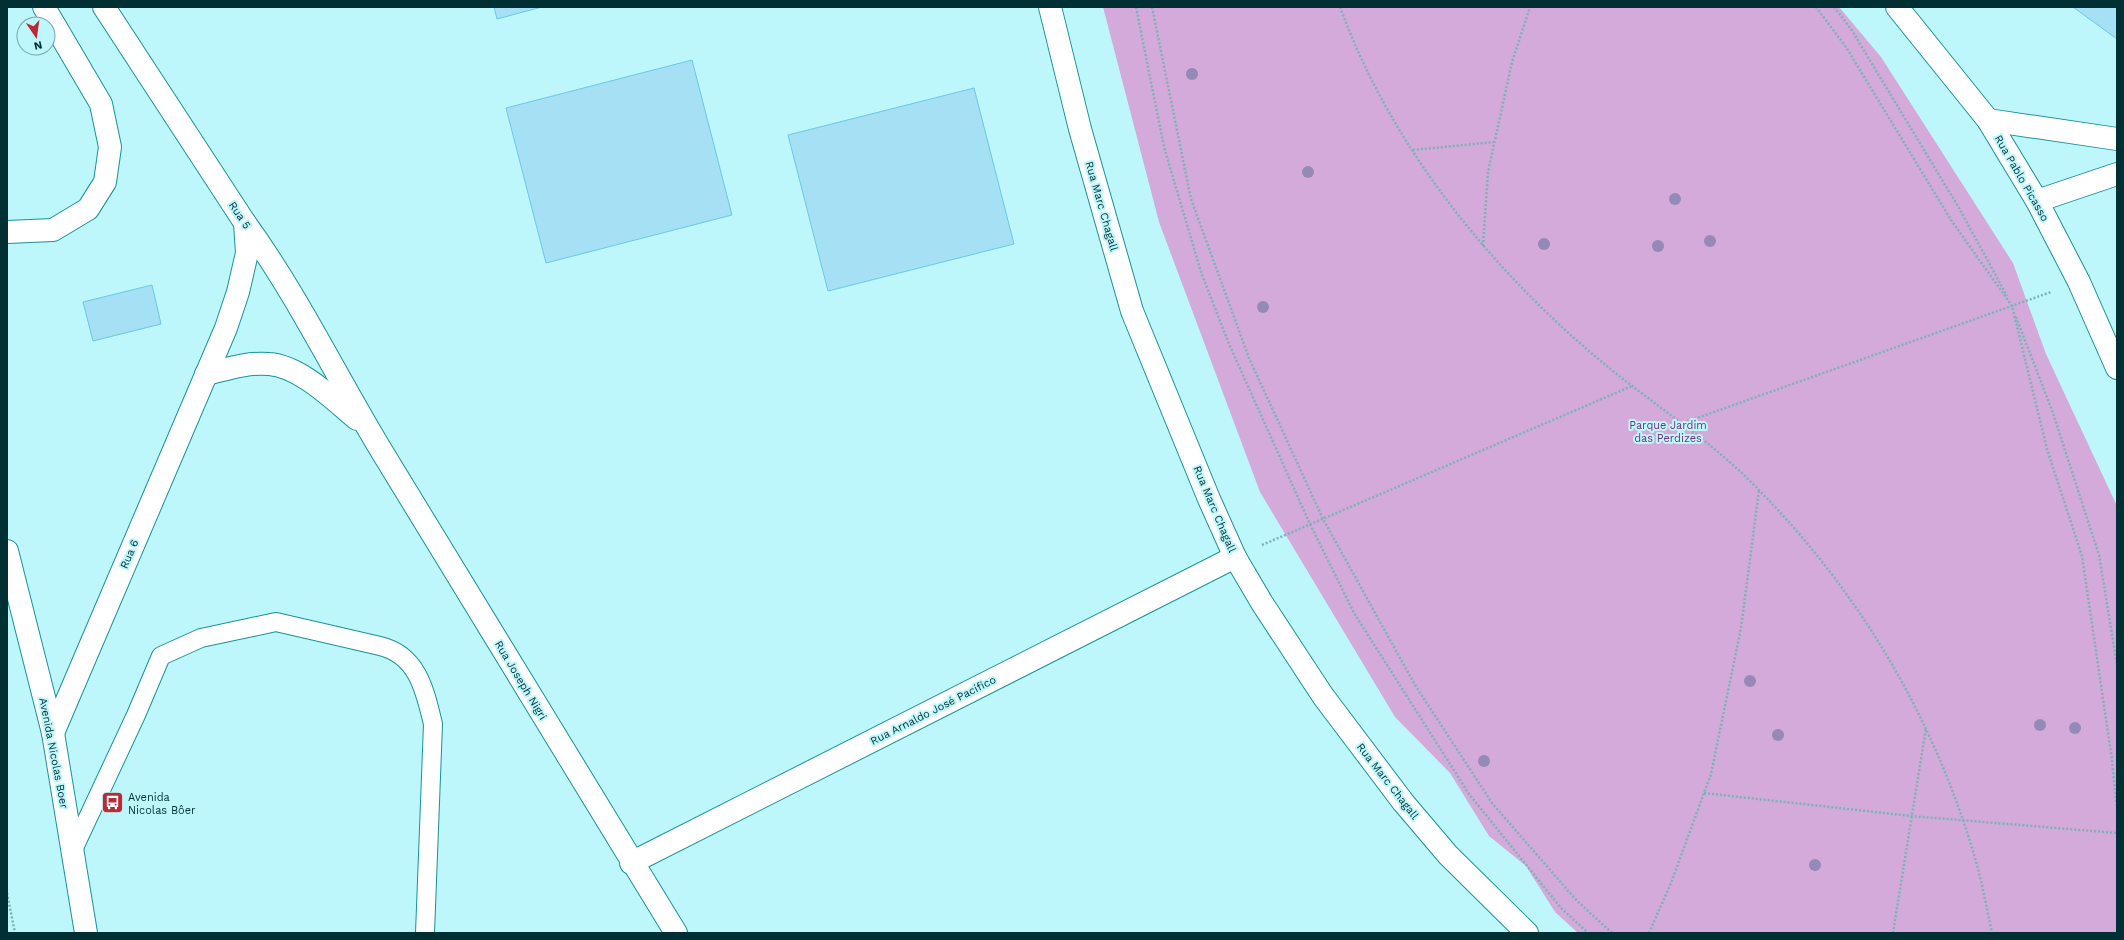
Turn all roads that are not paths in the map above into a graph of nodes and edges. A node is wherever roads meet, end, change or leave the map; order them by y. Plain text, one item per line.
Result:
1 (44, 7) edge
2 (104, 7) edge
3 (1050, 7) edge
4 (1897, 7) edge
5 (1988, 120) junction
6 (2117, 139) edge
7 (2117, 174) edge
8 (2037, 201) junction
9 (245, 223) junction
10 (7, 232) edge
11 (2117, 368) edge
12 (206, 374) junction
13 (367, 427) junction
14 (7, 551) edge
15 (1235, 557) junction
16 (53, 733) junction
17 (72, 852) junction
18 (632, 863) junction
19 (86, 933) edge
20 (425, 933) edge
21 (676, 933) edge
22 (1527, 933) edge

1 - 10 street
2 - 9 street, Rua 5
3 - 15 street, Rua Marc Chagall
4 - 5 street, Rua Pablo Picasso
5 - 6 street
5 - 8 street, Rua Pablo Picasso
7 - 8 street
8 - 11 street, Rua Pablo Picasso
9 - 12 street, Rua 6
9 - 13 street, Rua 5
12 - 13 street
12 - 16 street, Rua 6
13 - 18 street, Rua Joseph Nigri
14 - 16 street, Avenida Nicolas Boer
15 - 18 street, Rua Arnaldo José Pacífico
15 - 22 street, Rua Marc Chagall
16 - 17 street, Avenida Nicolas Boer
17 - 19 street, Avenida Nicolas Boer
17 - 20 lane
18 - 21 street, Rua Joseph Nigri

